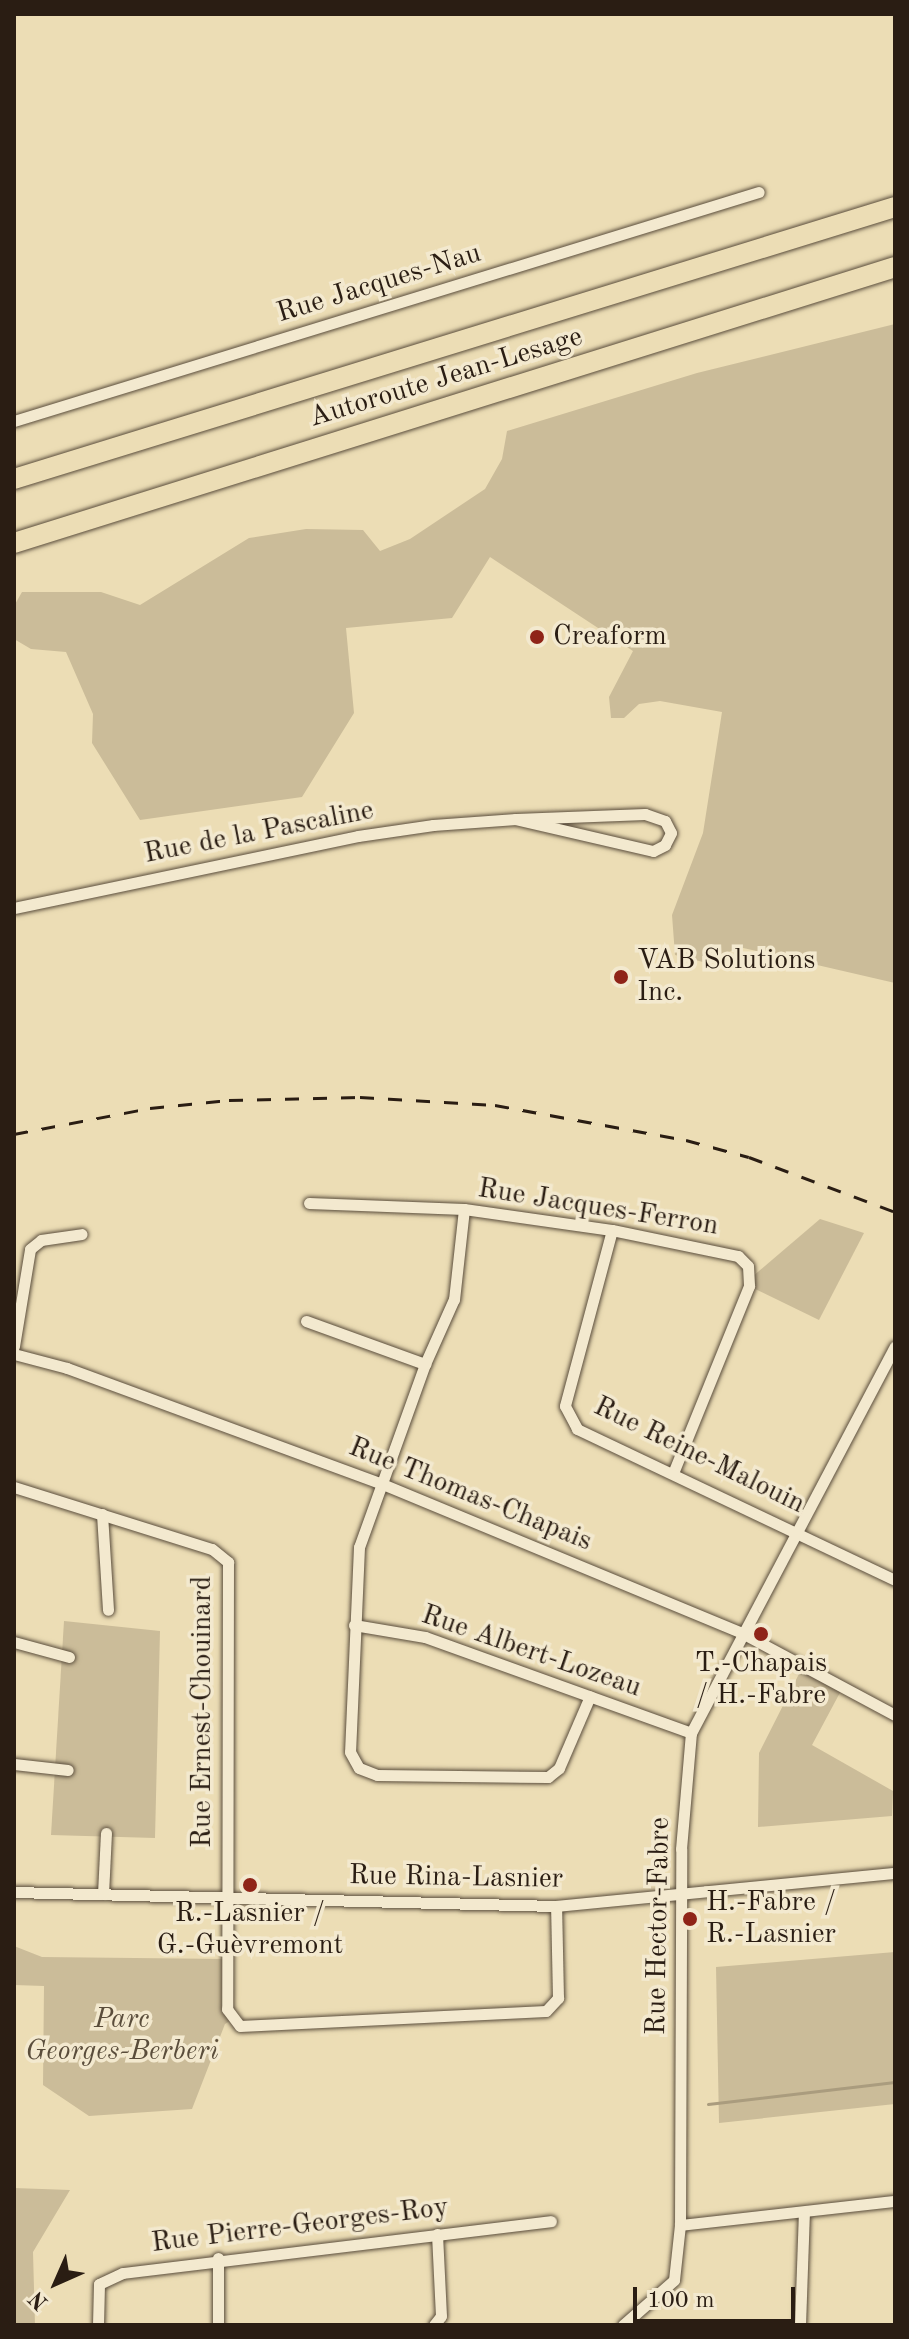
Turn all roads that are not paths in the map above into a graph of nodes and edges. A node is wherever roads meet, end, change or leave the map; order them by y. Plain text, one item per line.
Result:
1 (759, 192) dead end
2 (895, 207) edge
3 (895, 267) edge
4 (14, 421) edge
5 (14, 479) edge
6 (14, 543) edge
7 (516, 819) junction
8 (14, 908) edge
9 (309, 1203) dead end
10 (464, 1209) junction
11 (612, 1230) junction
12 (82, 1234) dead end
13 (306, 1321) dead end
14 (14, 1346) edge
15 (895, 1346) edge
16 (14, 1354) edge
17 (425, 1364) junction
18 (673, 1473) junction
19 (380, 1483) junction
20 (14, 1487) edge
21 (102, 1514) junction
22 (796, 1530) junction
23 (895, 1580) edge
24 (108, 1610) dead end
25 (354, 1625) junction
26 (740, 1632) junction
27 (14, 1642) edge
28 (69, 1657) dead end
29 (590, 1696) junction
30 (895, 1715) edge
31 (691, 1733) junction
32 (14, 1764) edge
33 (68, 1770) dead end
34 (106, 1833) dead end
35 (895, 1873) edge
36 (14, 1892) edge
37 (103, 1894) junction
38 (681, 1894) junction
39 (226, 1898) junction
40 (556, 1906) junction
41 (895, 2201) edge
42 (804, 2212) junction
43 (551, 2221) dead end
44 (680, 2225) junction
45 (437, 2234) junction
46 (218, 2258) junction
47 (98, 2325) edge
48 (218, 2325) edge
49 (434, 2325) edge
50 (623, 2325) edge
51 (800, 2325) edge

1 - 4 street, Rue Jacques-Nau
2 - 5 highway, Autoroute Jean-Lesage
3 - 6 highway, Autoroute Jean-Lesage
7 - 7 street, Rue de la Pascaline
7 - 8 street, Rue de la Pascaline
9 - 10 street, Rue Jacques-Ferron
10 - 11 street, Rue Jacques-Ferron
10 - 17 street
11 - 18 street, Rue Reine-Malouin
11 - 18 street, Rue Jacques-Ferron
12 - 14 street
13 - 17 street
15 - 22 street, Rue Hector-Fabre
16 - 19 street, Rue Thomas-Chapais
17 - 19 street
18 - 22 street, Rue Reine-Malouin
19 - 25 street
19 - 26 street, Rue Thomas-Chapais
20 - 21 street, Rue Ernest-Chouinard
21 - 24 street
21 - 39 street, Rue Ernest-Chouinard
22 - 23 street, Rue Reine-Malouin
22 - 26 street, Rue Hector-Fabre
25 - 29 street, Rue Albert-Lozeau
25 - 29 street
26 - 30 street, Rue Thomas-Chapais
26 - 31 street, Rue Hector-Fabre
27 - 28 street
29 - 31 street, Rue Albert-Lozeau
31 - 38 street, Rue Hector-Fabre
32 - 33 street
34 - 37 street
35 - 38 street, Rue Rina-Lasnier
36 - 37 street, Rue Rina-Lasnier
37 - 39 street, Rue Rina-Lasnier
38 - 40 street, Rue Rina-Lasnier
38 - 44 street, Rue Hector-Fabre
39 - 40 street, Rue Rina-Lasnier
39 - 40 street
41 - 42 street
42 - 44 street
42 - 51 street
43 - 45 street, Rue Pierre-Georges-Roy
44 - 50 street, Rue Hector-Fabre
45 - 46 street, Rue Pierre-Georges-Roy
45 - 49 street
46 - 47 street, Rue Pierre-Georges-Roy
46 - 48 street

